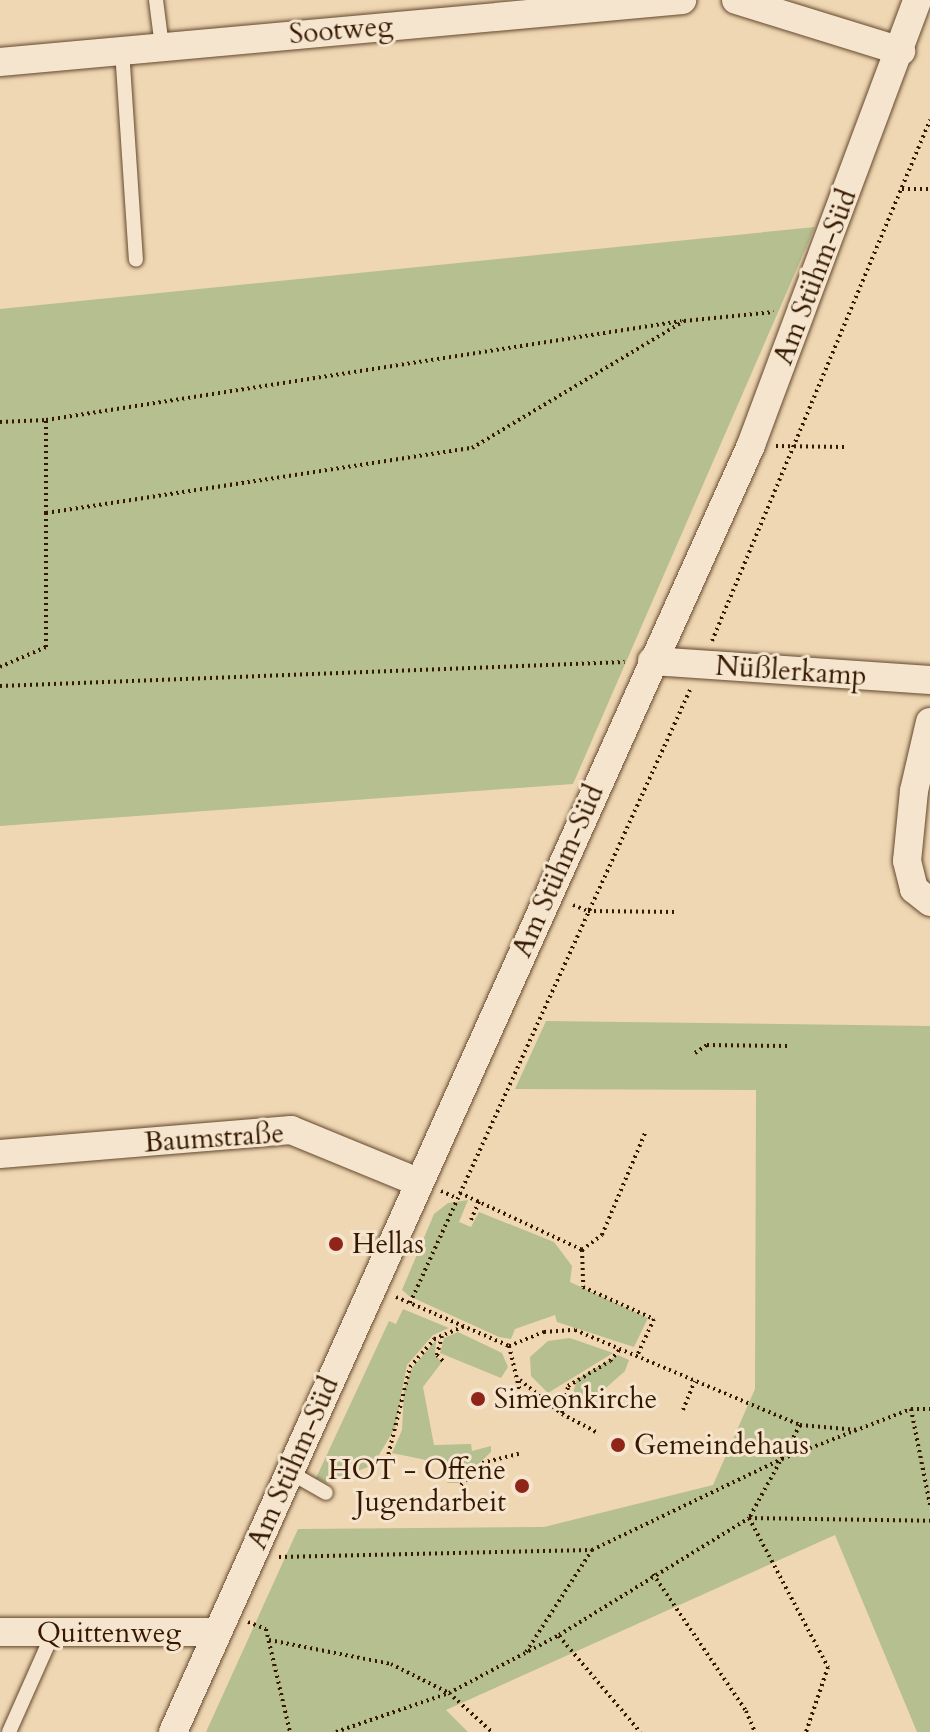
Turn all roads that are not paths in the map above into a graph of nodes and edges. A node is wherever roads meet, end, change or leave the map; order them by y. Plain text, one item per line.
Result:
1 (156, 0) edge
2 (682, 0) edge
3 (736, 0) edge
4 (917, 0) edge
5 (449, 10) edge
6 (162, 47) junction
7 (122, 50) junction
8 (901, 51) junction
9 (0, 62) edge
10 (136, 260) dead end
11 (652, 661) junction
12 (930, 680) edge
13 (930, 722) edge
14 (930, 902) edge
15 (0, 1154) edge
16 (418, 1182) junction
17 (291, 1473) junction
18 (326, 1493) dead end
19 (0, 1632) edge
20 (217, 1632) junction
21 (53, 1633) junction
22 (9, 1732) edge
23 (173, 1732) edge

1 - 6 lane
2 - 5 street, Sootweg
3 - 8 street
4 - 8 street, Am Stühm-Süd
5 - 6 street, Sootweg
6 - 7 street, Sootweg
7 - 9 street, Sootweg
7 - 10 lane
8 - 11 street, Am Stühm-Süd
11 - 12 street, Nüßlerkamp
11 - 16 street, Am Stühm-Süd
13 - 14 street
15 - 16 street, Baumstraße
16 - 17 street, Am Stühm-Süd
17 - 18 lane
17 - 20 street, Am Stühm-Süd
19 - 21 street, Quittenweg
20 - 21 street, Quittenweg
20 - 23 street, Am Stühm-Süd
21 - 22 lane

